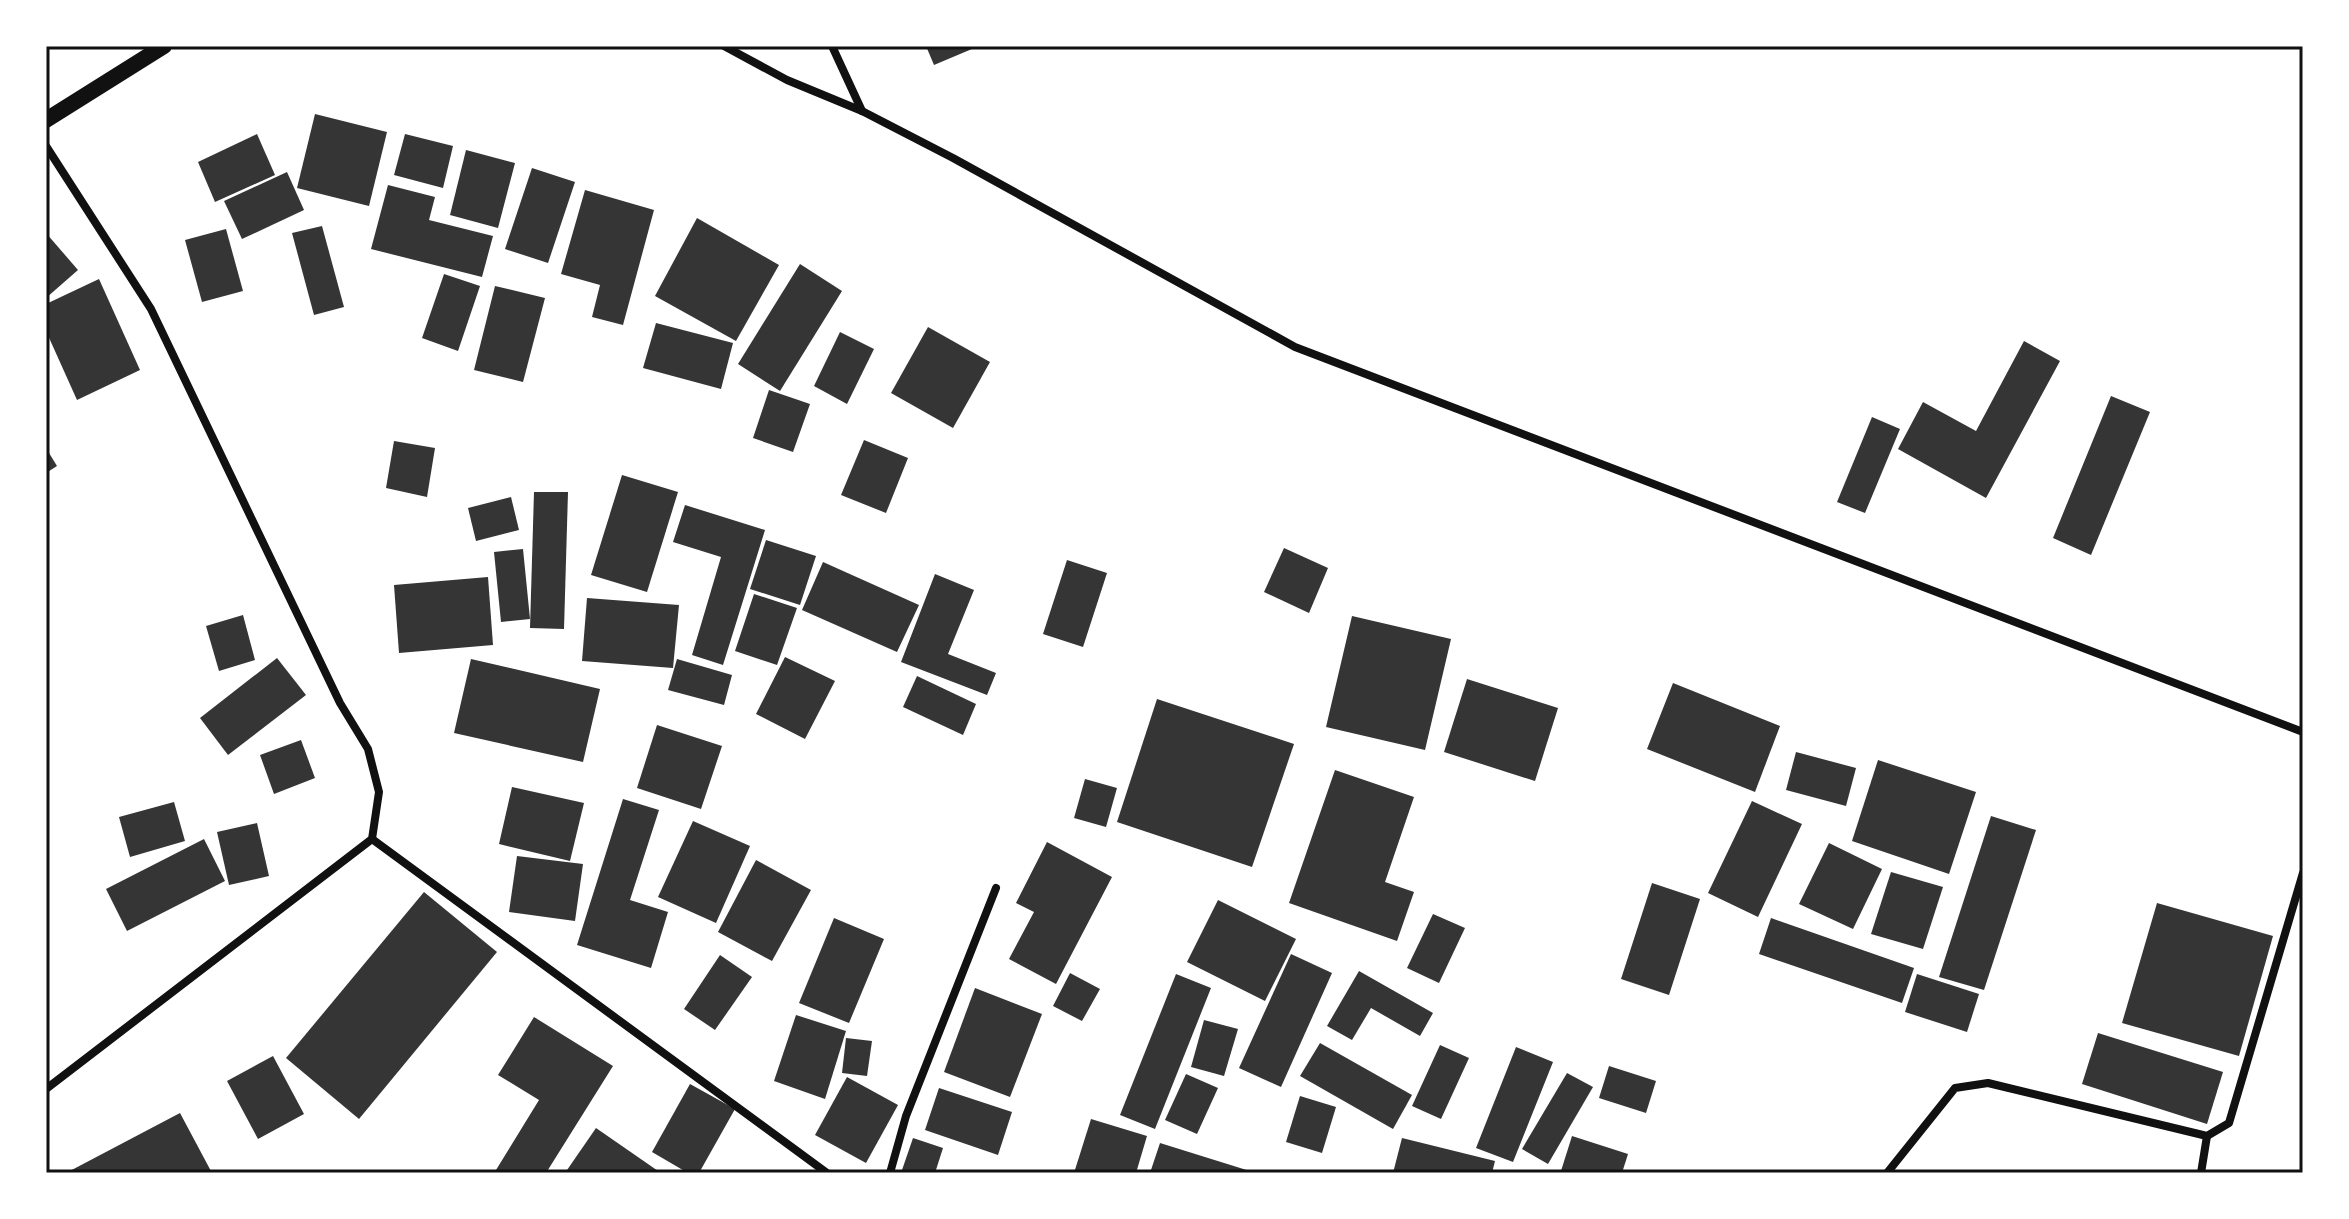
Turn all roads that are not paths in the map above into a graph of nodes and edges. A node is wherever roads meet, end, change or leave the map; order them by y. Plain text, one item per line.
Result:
1 (164, 46) edge
2 (724, 46) edge
3 (832, 46) edge
4 (862, 111) junction
5 (46, 120) edge
6 (46, 146) edge
7 (2303, 732) edge
8 (372, 839) junction
9 (2303, 873) edge
10 (996, 888) dead end
11 (46, 1089) edge
12 (2207, 1136) junction
13 (827, 1173) edge
14 (890, 1173) edge
15 (1887, 1173) edge
16 (2201, 1173) edge

1 - 5 main road
2 - 4 street
3 - 4 street
4 - 7 street
6 - 8 street
8 - 11 street
8 - 13 street
9 - 12 street
10 - 14 street
12 - 15 street
12 - 16 street

